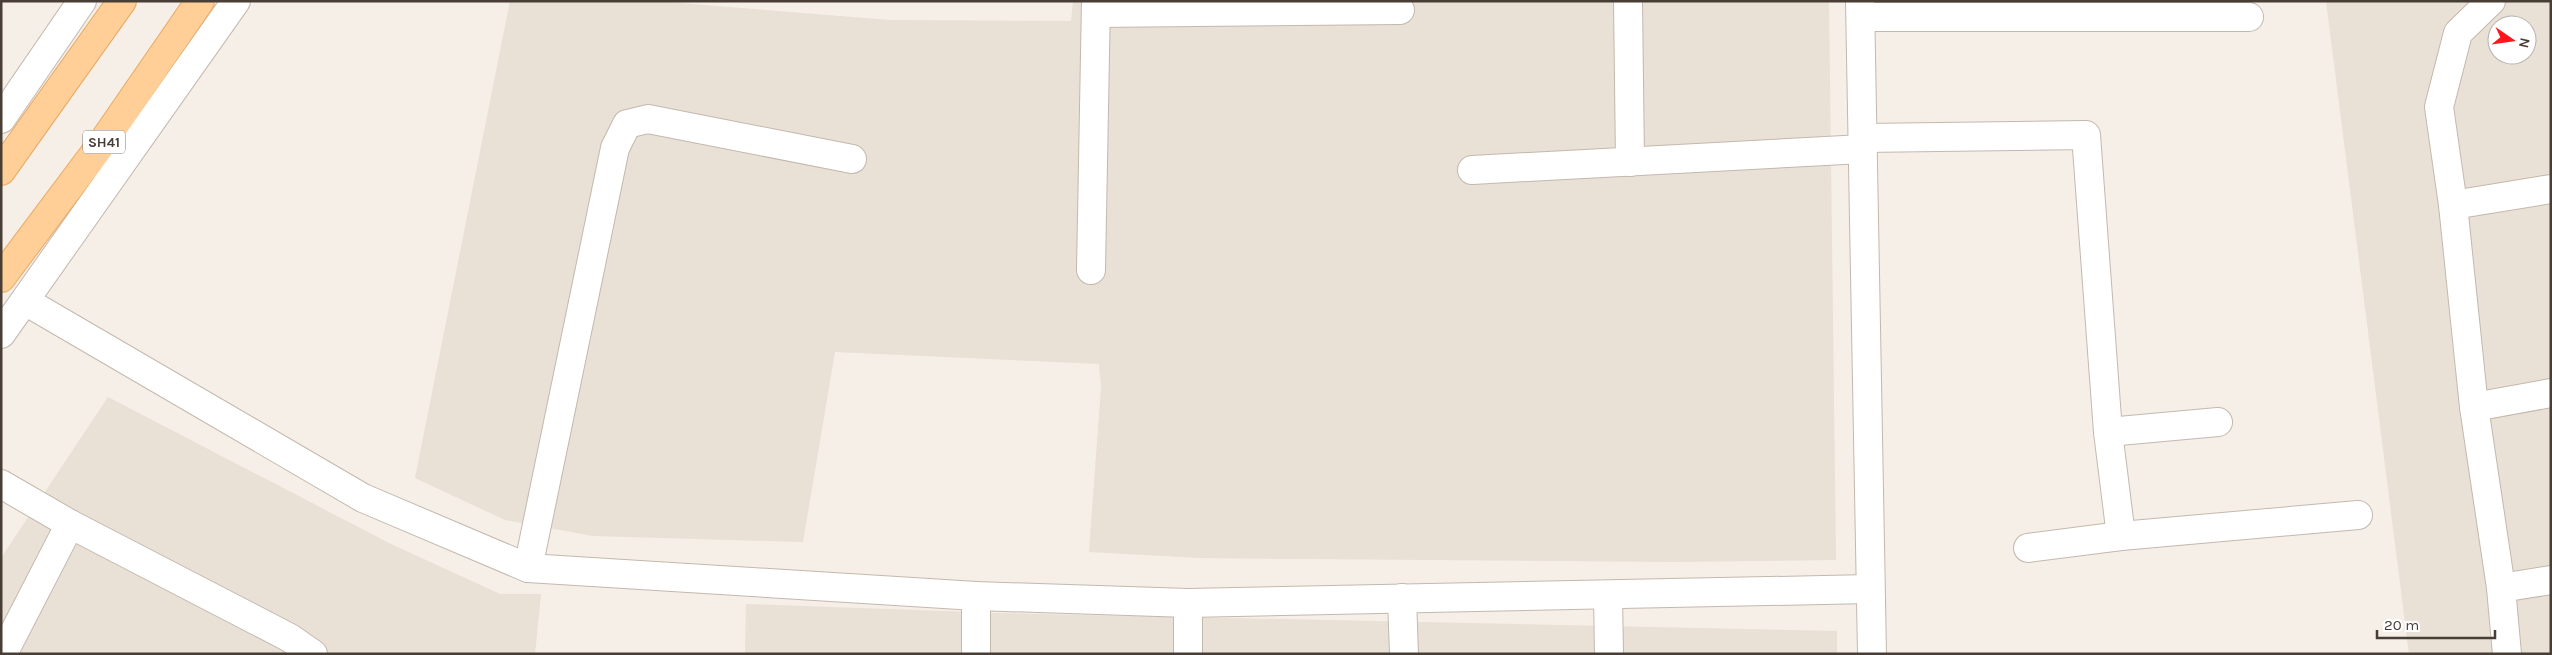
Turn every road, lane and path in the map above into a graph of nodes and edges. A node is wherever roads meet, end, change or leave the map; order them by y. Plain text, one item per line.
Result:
1 (82, 1) edge
2 (122, 1) edge
3 (200, 1) edge
4 (236, 1) edge
5 (1628, 1) edge
6 (2491, 1) edge
7 (1096, 7) edge
8 (1860, 9) edge
9 (1400, 10) dead end
10 (2249, 17) dead end
11 (1, 119) edge
12 (1863, 144) junction
13 (852, 159) dead end
14 (1630, 162) junction
15 (1472, 170) dead end
16 (1, 172) edge
17 (2551, 189) edge
18 (2453, 205) junction
19 (1092, 270) dead end
20 (1, 278) edge
21 (25, 301) junction
22 (1, 334) edge
23 (2551, 393) edge
24 (2474, 406) junction
25 (2218, 422) dead end
26 (2108, 432) junction
27 (1, 484) edge
28 (2358, 515) dead end
29 (70, 524) junction
30 (2121, 536) junction
31 (2028, 548) dead end
32 (528, 568) junction
33 (2551, 580) edge
34 (2501, 588) junction
35 (1870, 589) junction
36 (1608, 595) junction
37 (976, 596) junction
38 (1402, 598) junction
39 (1188, 603) junction
40 (3, 654) edge
41 (313, 654) edge
42 (976, 654) edge
43 (1188, 654) edge
44 (1404, 654) edge
45 (1609, 654) edge
46 (1872, 654) edge
47 (2507, 654) edge

1 - 11 street
2 - 16 main road
3 - 20 main road, SH41
4 - 21 street
5 - 14 street
6 - 18 street
7 - 9 street
7 - 19 street
8 - 10 street
8 - 12 street
12 - 14 street
12 - 26 street
12 - 35 street
13 - 32 street
14 - 15 street
17 - 18 street
18 - 24 street
21 - 22 street
21 - 32 street
23 - 24 street
24 - 34 street
25 - 26 street
26 - 30 street
27 - 29 street
28 - 30 street
29 - 40 street
29 - 41 street
30 - 31 street
32 - 37 street
33 - 34 street
34 - 47 street
35 - 36 street
35 - 46 street
36 - 38 street
36 - 45 street
37 - 39 street
37 - 42 street
38 - 39 street
38 - 44 street
39 - 43 street

